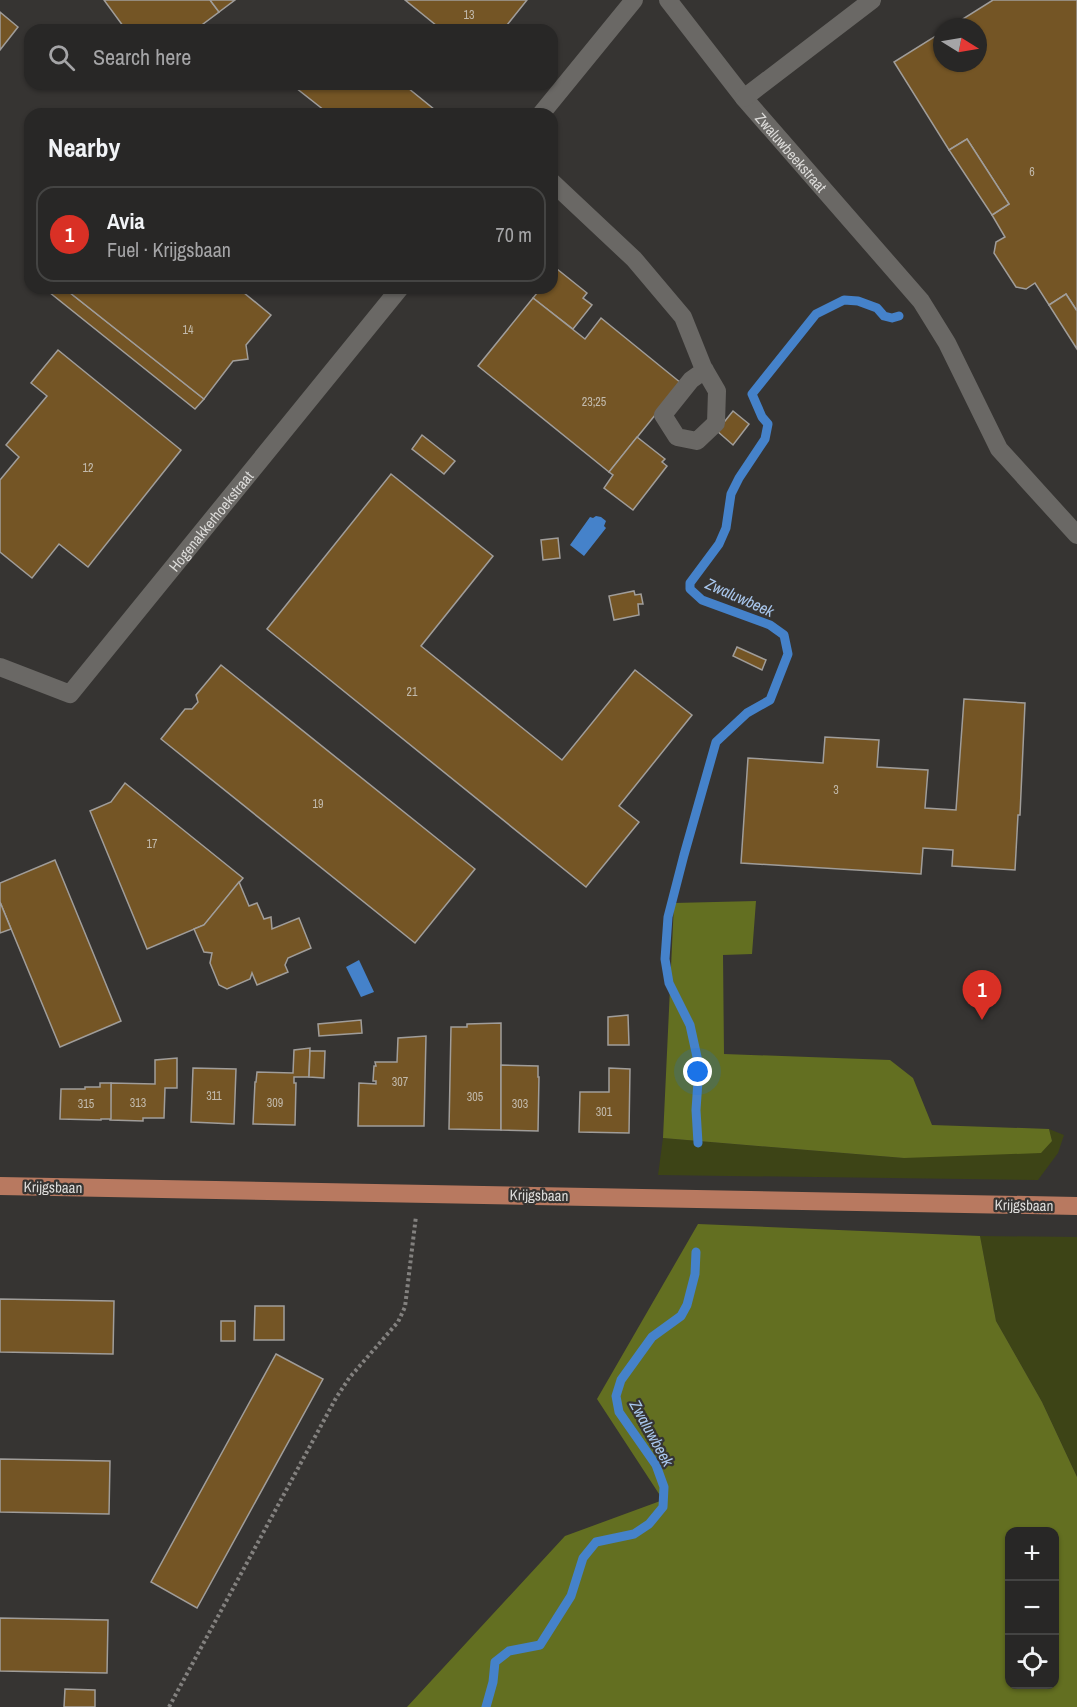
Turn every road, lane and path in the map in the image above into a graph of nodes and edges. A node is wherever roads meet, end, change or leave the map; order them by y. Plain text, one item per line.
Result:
1 (634, 0) edge
2 (668, 0) edge
3 (872, 0) edge
4 (744, 98) junction
5 (546, 108) edge
6 (558, 188) edge
7 (394, 294) edge
8 (705, 370) dead end
9 (1077, 535) edge
10 (0, 667) edge
11 (0, 1186) edge
12 (420, 1192) junction
13 (1077, 1206) edge
14 (169, 1707) edge

1 - 5 street
2 - 4 street, Zwaluwbeekstraat
3 - 4 street
4 - 9 street, Zwaluwbeekstraat
6 - 8 street
7 - 10 street, Hogenakkerhoekstraat
11 - 12 main road, Krijgsbaan
12 - 13 main road, Krijgsbaan
12 - 14 path

